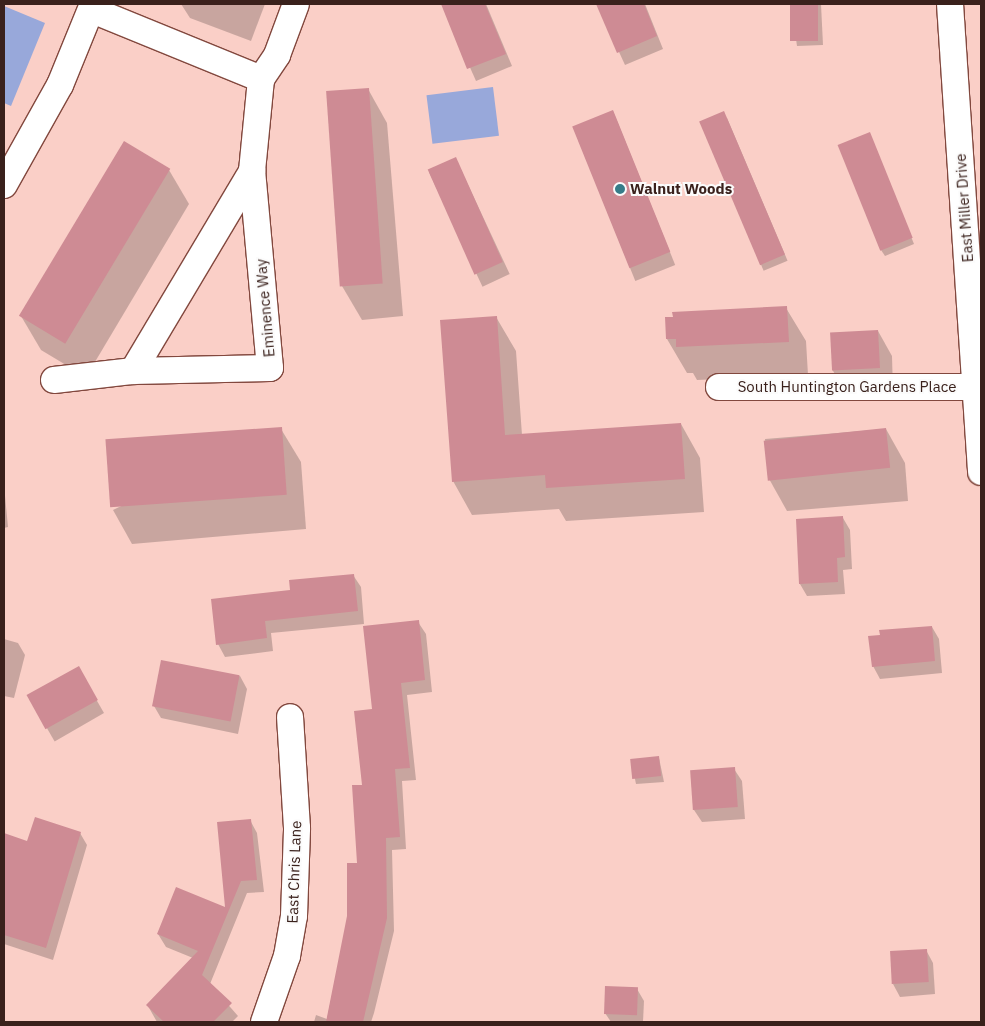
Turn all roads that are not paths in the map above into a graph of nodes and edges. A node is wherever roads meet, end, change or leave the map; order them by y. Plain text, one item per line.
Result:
1 (296, 4) edge
2 (950, 4) edge
3 (92, 7) edge
4 (261, 79) junction
5 (252, 171) junction
6 (4, 185) edge
7 (133, 371) junction
8 (54, 380) dead end
9 (719, 387) dead end
10 (976, 387) junction
11 (981, 472) edge
12 (290, 717) dead end
13 (264, 1022) edge

1 - 4 street, Eminence Way
2 - 10 street, East Miller Drive
3 - 4 street
3 - 6 street
4 - 5 street, Eminence Way
5 - 7 street, Eminence Way
5 - 7 street, Eminence Way
7 - 8 street, Eminence Way
9 - 10 street, South Huntington Gardens Place
10 - 11 street, East Miller Drive
12 - 13 street, East Chris Lane

